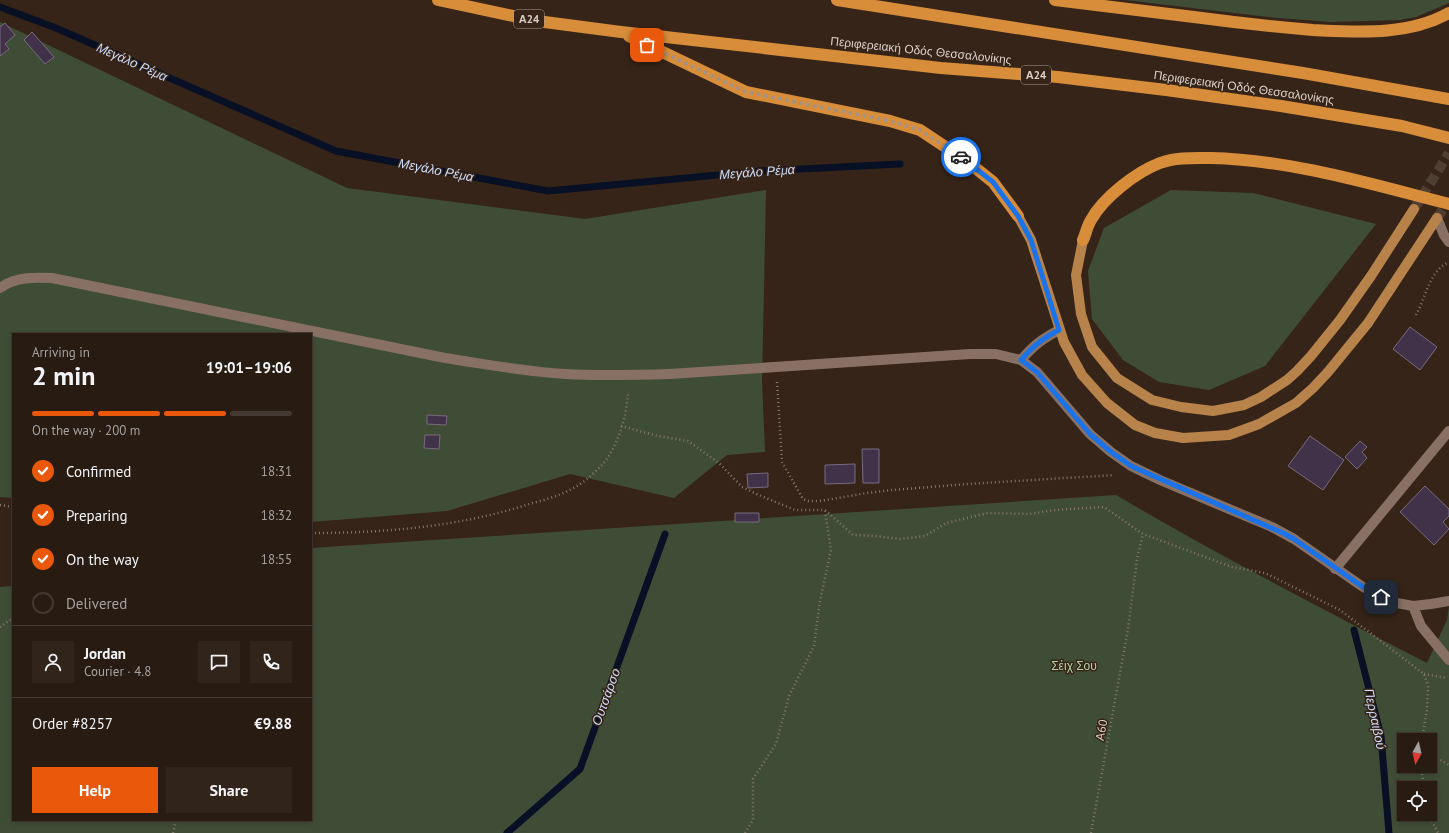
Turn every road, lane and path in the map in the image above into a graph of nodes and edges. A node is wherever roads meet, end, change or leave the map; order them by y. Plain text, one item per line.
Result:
1 (438, 0) edge
2 (837, 0) edge
3 (1055, 0) edge
4 (1449, 13) edge
5 (621, 32) junction
6 (1449, 99) edge
7 (1449, 138) edge
8 (1449, 204) edge
9 (1414, 209) tunnel mouth
10 (1018, 216) joint
11 (1437, 218) joint
12 (1083, 240) joint
13 (1449, 242) edge
14 (1449, 262) edge
15 (0, 288) edge
16 (1416, 315) dead end
17 (1059, 330) junction
18 (1021, 360) junction
19 (777, 368) junction
20 (629, 376) junction
21 (621, 426) junction
22 (1449, 431) edge
23 (1131, 466) junction
24 (0, 505) edge
25 (12, 507) edge
26 (824, 510) junction
27 (312, 533) edge
28 (1143, 534) junction
29 (1336, 568) junction
30 (1449, 601) edge
31 (1413, 606) junction
32 (12, 619) edge
33 (0, 627) edge
34 (1449, 660) edge
35 (1424, 674) junction
36 (1449, 678) edge
37 (1423, 733) edge
38 (1437, 758) edge
39 (1449, 765) edge
40 (176, 821) edge
41 (1432, 821) edge
42 (173, 833) edge
43 (745, 833) edge
44 (1091, 833) edge
45 (1438, 833) edge

1 - 5 highway, Περιφερειακή Οδός Θεσσαλονίκης / Α24
2 - 6 highway, Περιφερειακή Οδός Θεσσαλονίκης
3 - 4 highway
5 - 7 highway, Περιφερειακή Οδός Θεσσαλονίκης / Α24
5 - 10 highway
8 - 12 highway
9 - 12 main road
10 - 17 main road
11 - 13 street
11 - 17 main road
14 - 16 path
15 - 20 street
17 - 18 street
18 - 19 street
18 - 23 street
19 - 20 street
19 - 23 path
20 - 21 path
21 - 26 path
21 - 27 path
22 - 29 street
23 - 29 street
24 - 25 path
26 - 28 path
26 - 43 path
28 - 35 path
28 - 44 path, Α60
29 - 31 street
30 - 31 street
31 - 34 street
32 - 33 path
35 - 36 path
35 - 37 path
38 - 39 path
40 - 42 path
41 - 45 path

